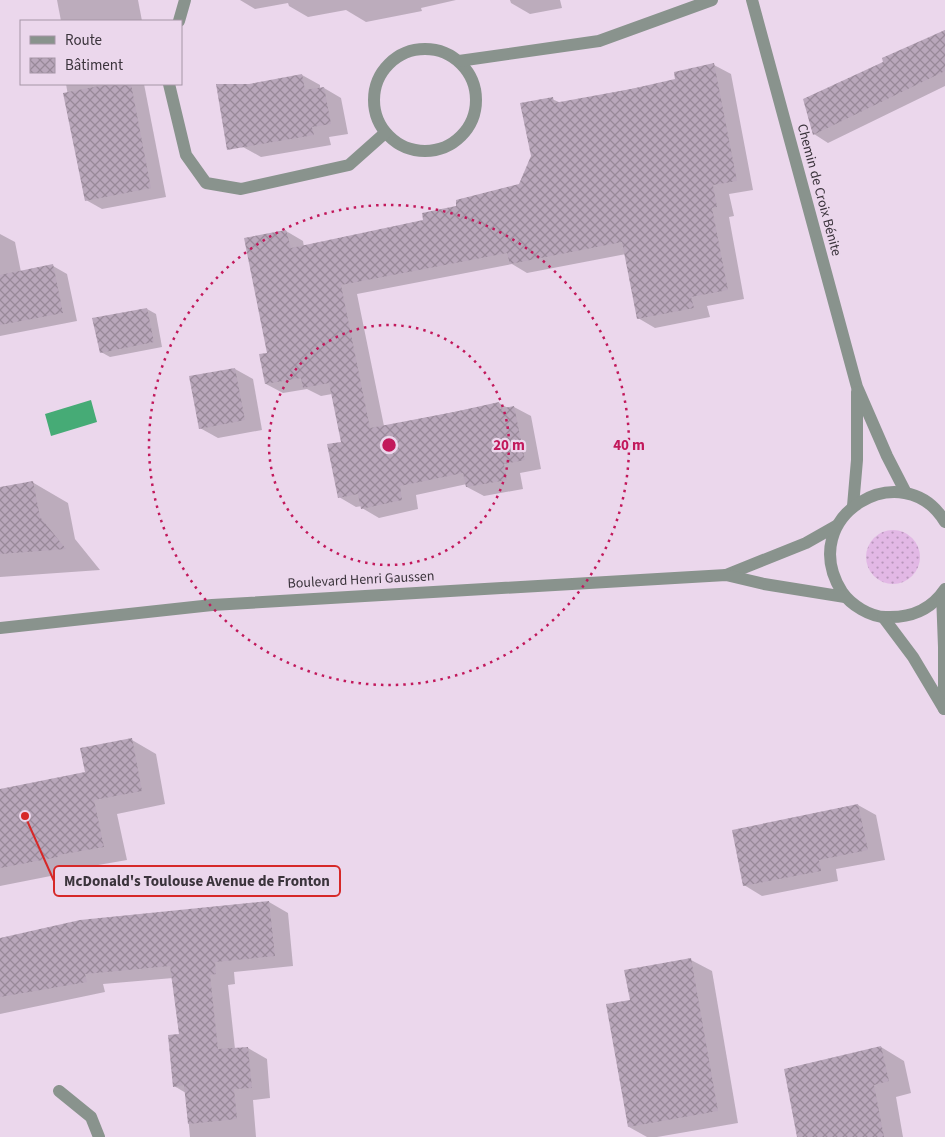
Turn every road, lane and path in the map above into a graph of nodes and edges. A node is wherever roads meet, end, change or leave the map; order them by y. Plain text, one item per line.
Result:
1 (185, 0) edge
2 (712, 0) edge
3 (752, 0) edge
4 (179, 20) edge
5 (459, 61) junction
6 (169, 85) edge
7 (385, 133) junction
8 (857, 387) junction
9 (906, 494) junction
10 (923, 500) junction
11 (945, 505) edge
12 (853, 506) junction
13 (945, 522) edge
14 (836, 526) junction
15 (726, 575) junction
16 (943, 592) edge
17 (845, 597) junction
18 (883, 617) junction
19 (0, 628) edge
20 (944, 711) edge
21 (59, 1091) dead end
22 (99, 1137) edge

1 - 4 street
2 - 5 street
3 - 8 street, Chemin de Croix Bénite
5 - 7 street
5 - 7 street
6 - 7 street
8 - 9 street, Chemin de Croix Bénite
8 - 12 street, Chemin de Croix Bénite
9 - 10 street, Boulevard Henri Gaussen
9 - 12 street, Boulevard Henri Gaussen
10 - 11 street, Boulevard Henri Gaussen
10 - 13 street, Boulevard Henri Gaussen
12 - 14 street, Boulevard Henri Gaussen
14 - 15 street, Boulevard Henri Gaussen
14 - 17 street, Boulevard Henri Gaussen
15 - 17 street, Boulevard Henri Gaussen
15 - 19 street, Boulevard Henri Gaussen
16 - 18 street, Boulevard Henri Gaussen
16 - 20 street
17 - 18 street, Boulevard Henri Gaussen
18 - 20 street
21 - 22 street

